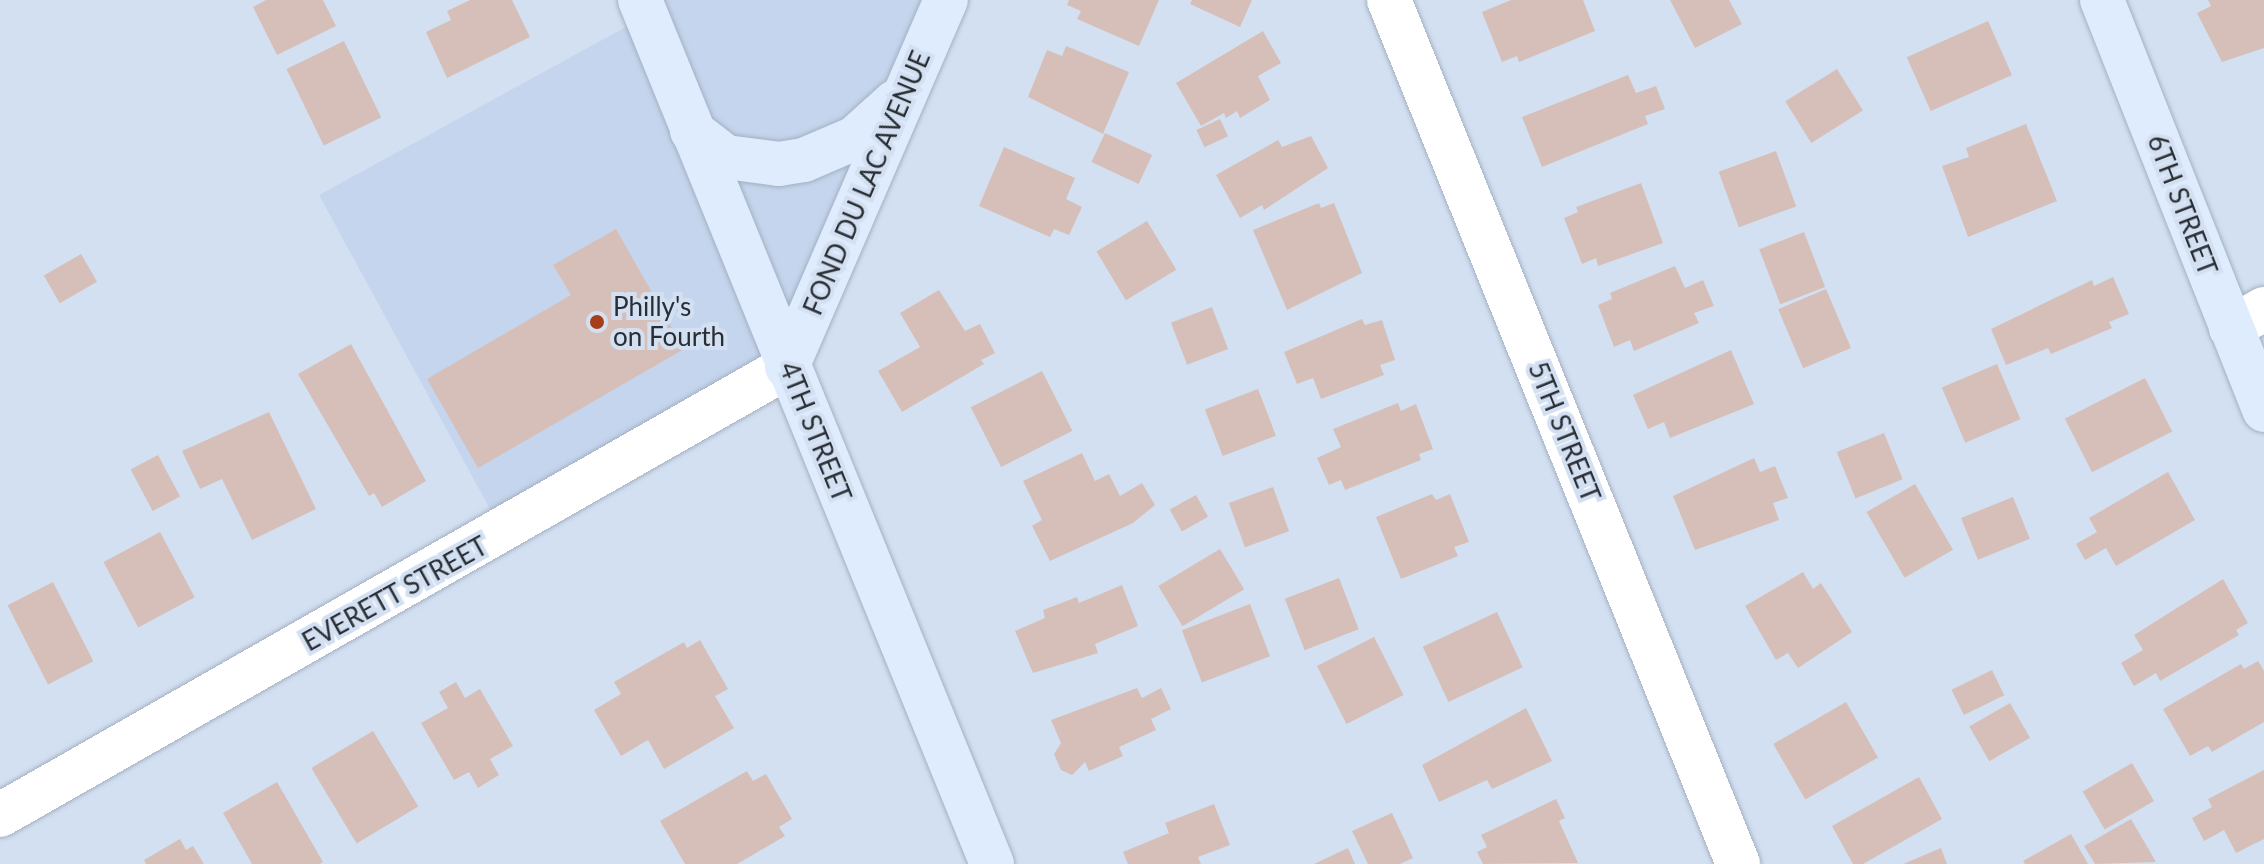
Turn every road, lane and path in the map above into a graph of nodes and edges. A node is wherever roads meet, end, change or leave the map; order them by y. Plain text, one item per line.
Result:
1 (640, 0) edge
2 (946, 0) edge
3 (1389, 0) edge
4 (2102, 0) edge
5 (910, 85) junction
6 (692, 131) junction
7 (2247, 318) edge
8 (787, 367) junction
9 (2264, 410) edge
10 (0, 815) edge
11 (992, 864) edge
12 (1738, 864) edge

1 - 6 street, 4TH STREET
2 - 5 street, FOND DU LAC AVENUE
3 - 12 street, 5TH STREET
4 - 7 street, 6TH STREET
5 - 6 street
5 - 8 street, FOND DU LAC AVENUE
6 - 8 street, 4TH STREET
7 - 9 street, 6TH STREET
8 - 10 street, EVERETT STREET
8 - 11 street, 4TH STREET

